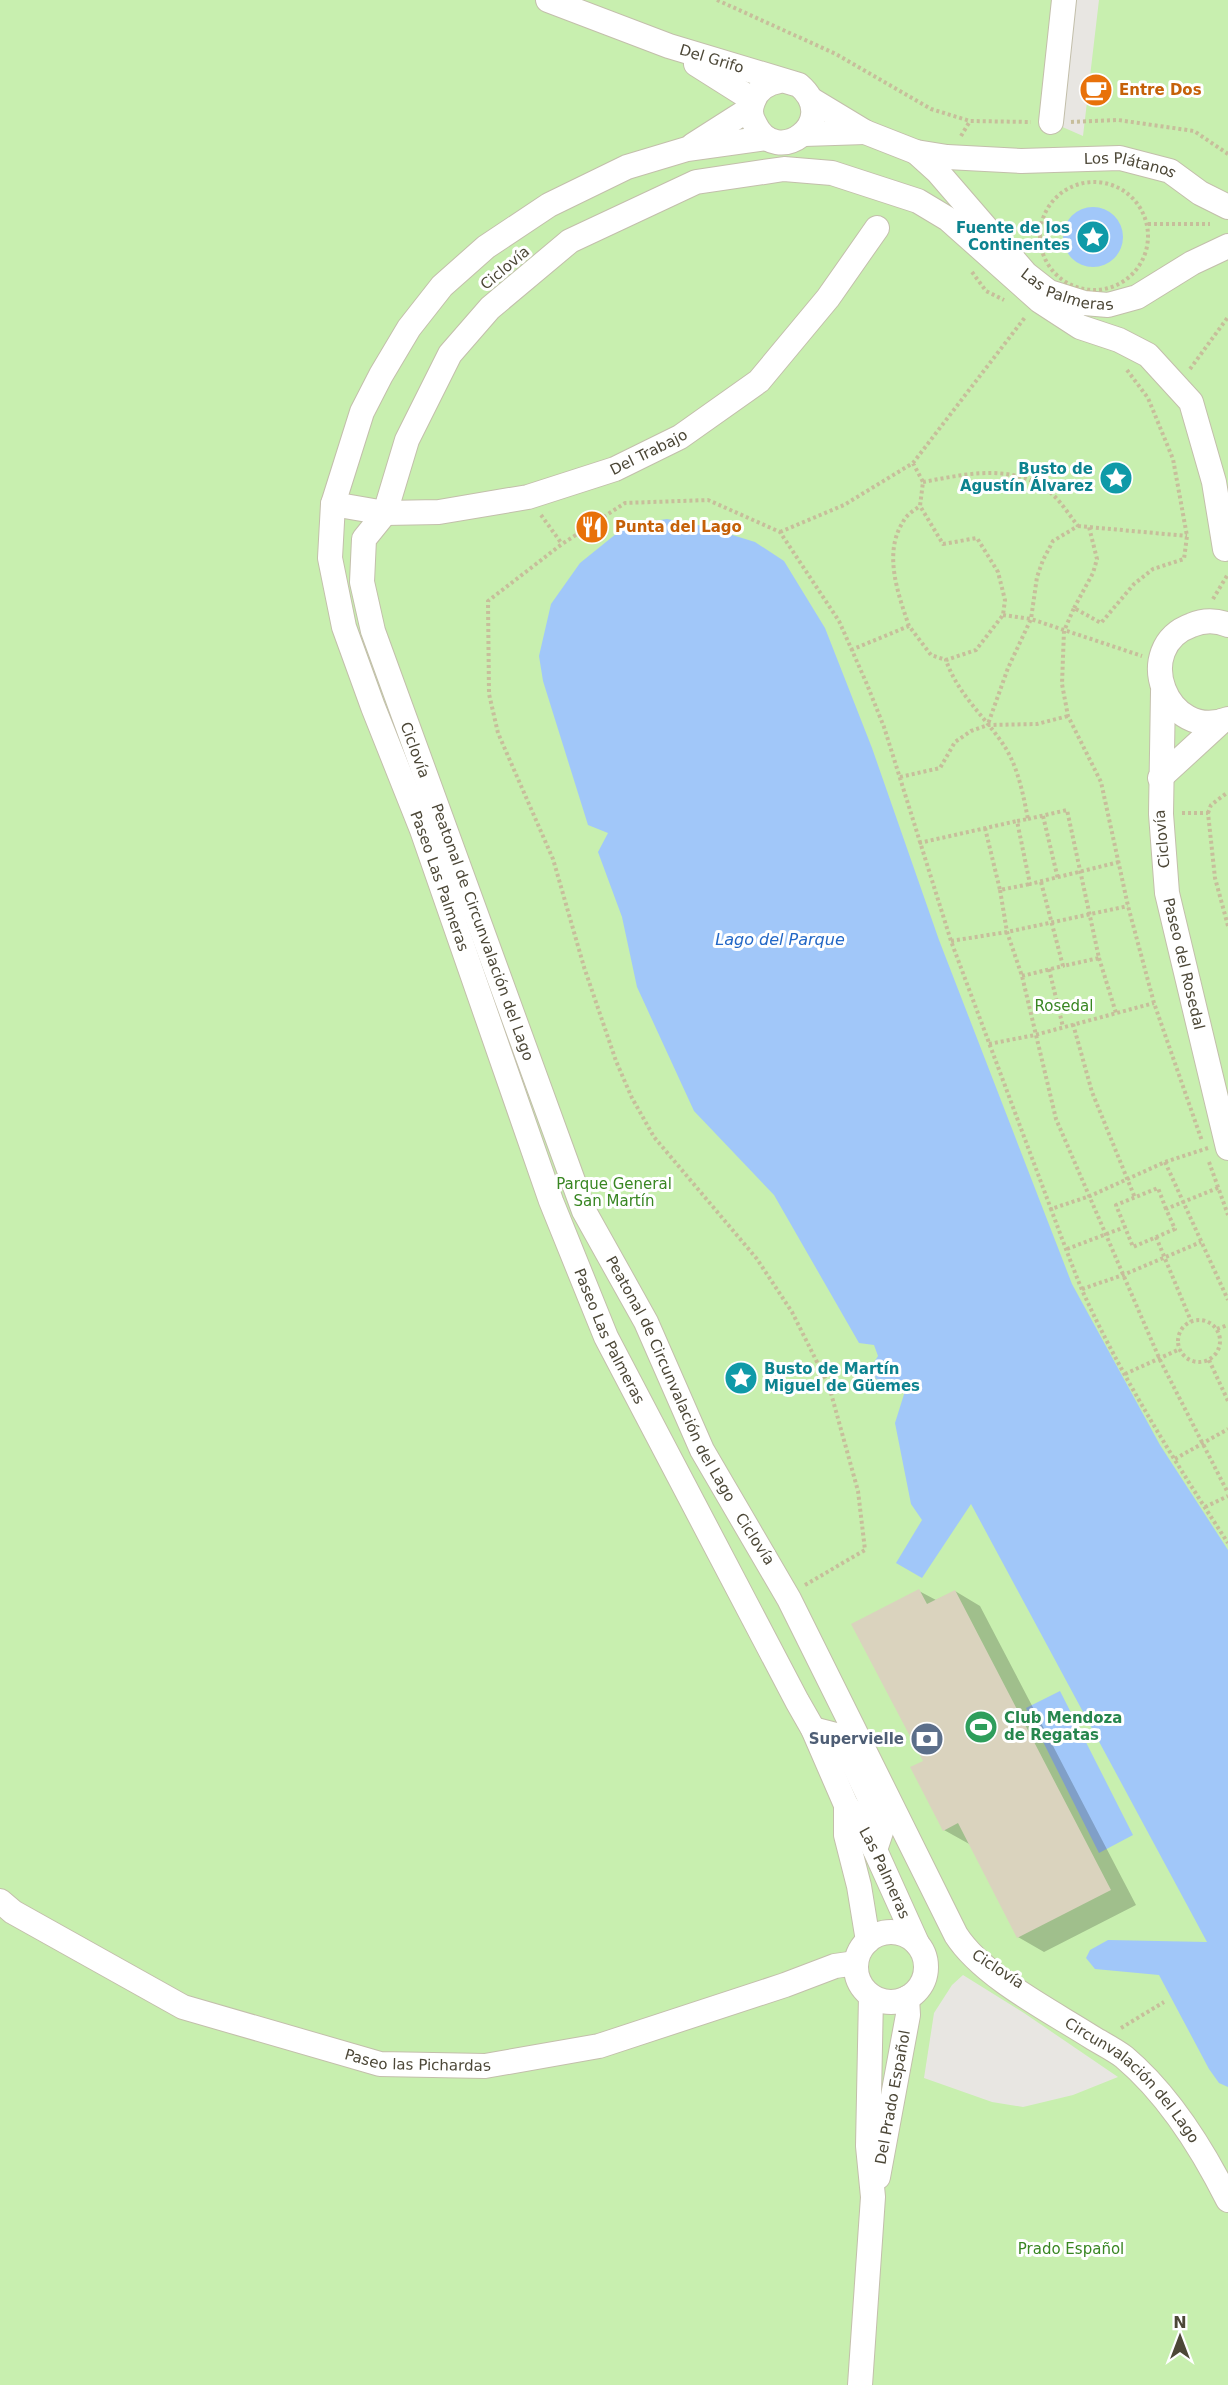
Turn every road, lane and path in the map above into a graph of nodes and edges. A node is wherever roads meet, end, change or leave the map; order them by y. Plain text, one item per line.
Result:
1 (548, 0) edge
2 (717, 0) edge
3 (1064, 0) edge
4 (669, 46) junction
5 (780, 81) junction
6 (812, 100) junction
7 (752, 104) junction
8 (1051, 122) junction
9 (865, 132) junction
10 (804, 134) junction
11 (766, 138) junction
12 (687, 149) junction
13 (916, 152) junction
14 (1228, 154) edge
15 (1021, 161) joint
16 (1222, 216) edge
17 (1148, 224) junction
18 (877, 228) dead end
19 (1228, 246) edge
20 (965, 264) dead end
21 (1007, 302) dead end
22 (1029, 312) dead end
23 (1228, 316) edge
24 (1122, 363) dead end
25 (1174, 384) junction
26 (913, 464) junction
27 (923, 482) junction
28 (528, 497) junction
29 (333, 504) junction
30 (920, 506) junction
31 (385, 513) junction
32 (1078, 526) junction
33 (1089, 527) junction
34 (780, 532) junction
35 (1187, 536) junction
36 (562, 544) junction
37 (1225, 549) dead end
38 (1228, 574) edge
39 (1074, 608) junction
40 (1003, 615) junction
41 (1031, 619) junction
42 (1199, 622) junction
43 (1228, 625) edge
44 (909, 626) junction
45 (1064, 631) junction
46 (851, 650) junction
47 (946, 660) junction
48 (1160, 662) junction
49 (1163, 692) junction
50 (1068, 716) junction
51 (1225, 720) edge
52 (988, 725) junction
53 (900, 777) junction
54 (1160, 778) junction
55 (1228, 792) edge
56 (1208, 813) junction
57 (1161, 814) junction
58 (1042, 816) junction
59 (1028, 819) junction
60 (1017, 821) junction
61 (985, 828) junction
62 (919, 843) junction
63 (1119, 862) junction
64 (1080, 873) junction
65 (1058, 879) junction
66 (1041, 882) junction
67 (1030, 884) junction
68 (1000, 890) junction
69 (1128, 906) junction
70 (1089, 913) junction
71 (1050, 922) junction
72 (1228, 926) edge
73 (1007, 932) junction
74 (951, 941) junction
75 (1099, 958) junction
76 (1063, 966) junction
77 (1049, 969) junction
78 (1022, 976) junction
79 (1154, 1003) junction
80 (1116, 1013) junction
81 (1073, 1024) junction
82 (1063, 1027) junction
83 (1035, 1035) junction
84 (989, 1044) junction
85 (1219, 1147) edge
86 (1165, 1162) junction
87 (1127, 1179) junction
88 (1220, 1188) junction
89 (1090, 1196) junction
90 (1135, 1198) junction
91 (1183, 1202) junction
92 (1051, 1209) junction
93 (1166, 1209) junction
94 (1228, 1215) edge
95 (1125, 1227) junction
96 (1106, 1235) junction
97 (1156, 1237) junction
98 (1201, 1242) junction
99 (1067, 1249) junction
100 (1164, 1258) junction
101 (1123, 1275) junction
102 (1082, 1289) junction
103 (1228, 1300) edge
104 (1191, 1321) junction
105 (1228, 1325) edge
106 (1217, 1329) junction
107 (1180, 1349) junction
108 (1160, 1360) junction
109 (1209, 1360) junction
110 (1125, 1374) junction
111 (1228, 1401) edge
112 (1228, 1429) edge
113 (1203, 1443) junction
114 (1174, 1459) junction
115 (1228, 1495) edge
116 (1204, 1507) junction
117 (1228, 1543) edge
118 (789, 1599) junction
119 (813, 1729) junction
120 (846, 1805) junction
121 (875, 1850) junction
122 (0, 1901) edge
123 (868, 1941) junction
124 (917, 1943) junction
125 (856, 1964) junction
126 (1011, 1986) joint
127 (871, 1995) junction
128 (907, 1998) junction
129 (1164, 2002) dead end
130 (1116, 2031) dead end
131 (873, 2197) junction
132 (1228, 2200) edge
133 (860, 2385) edge

1 - 4 street
2 - 8 path
3 - 8 street
4 - 5 street, Del Grifo
4 - 7 street, Del Grifo
5 - 6 street
5 - 7 street
6 - 9 street, Las Palmeras
6 - 10 street
7 - 11 street
7 - 12 street
8 - 14 path
9 - 10 street, Las Palmeras
9 - 13 street, Las Palmeras
10 - 11 street
11 - 12 street
12 - 29 street, Paseo Las Palmeras
13 - 15 street, Las Palmeras
13 - 19 street, Las Palmeras
15 - 16 street, Los Plátanos
16 - 17 path
17 - 17 path
18 - 28 street, Del Trabajo
20 - 21 path
22 - 26 path
23 - 25 path
24 - 35 path
25 - 31 street, Peatonal de Circunvalación del Lago
25 - 37 street
26 - 27 path
26 - 34 path
27 - 30 path
27 - 32 path
28 - 31 street, Del Trabajo
28 - 36 path
29 - 31 street, Del Trabajo
29 - 119 street, Paseo Las Palmeras
30 - 40 path
30 - 44 path
31 - 118 street, Peatonal de Circunvalación del Lago
32 - 33 path
32 - 41 path
33 - 35 path
33 - 39 path
34 - 36 path
34 - 46 path
35 - 39 path
36 - 118 path
38 - 42 path
39 - 45 path
40 - 41 path
40 - 47 path
41 - 45 path
41 - 52 path
42 - 43 street
42 - 48 street
44 - 46 path
44 - 47 path
45 - 48 path
45 - 50 path
46 - 53 path
47 - 52 path
48 - 49 street, Paseo del Rosedal
49 - 51 street
49 - 54 street, Paseo del Rosedal
50 - 52 path
50 - 63 path
51 - 54 street
52 - 53 path
52 - 59 path
53 - 62 path
54 - 57 street, Paseo del Rosedal
55 - 56 path
56 - 57 path
56 - 72 path
57 - 85 street, Paseo del Rosedal
58 - 59 path
58 - 64 path
58 - 65 path
59 - 60 path
60 - 61 path
60 - 67 path
61 - 62 path
61 - 68 path
62 - 74 path
63 - 64 path
63 - 69 path
64 - 65 path
64 - 70 path
65 - 66 path
66 - 67 path
66 - 71 path
67 - 68 path
68 - 73 path
69 - 70 path
69 - 79 path
70 - 71 path
70 - 75 path
71 - 73 path
71 - 76 path
73 - 74 path
73 - 78 path
74 - 84 path
75 - 76 path
75 - 80 path
76 - 77 path
77 - 78 path
77 - 82 path
78 - 83 path
79 - 80 path
79 - 85 path
80 - 81 path
81 - 82 path
81 - 87 path
82 - 83 path
83 - 84 path
83 - 89 path
84 - 92 path
85 - 86 path
85 - 88 path
86 - 87 path
86 - 91 path
87 - 89 path
87 - 90 path
88 - 91 path
88 - 94 path
89 - 92 path
89 - 96 path
90 - 93 path
90 - 95 path
91 - 93 path
91 - 98 path
92 - 99 path
93 - 97 path
95 - 96 path
95 - 97 path
96 - 99 path
96 - 101 path
97 - 100 path
98 - 100 path
98 - 103 path
99 - 102 path
100 - 101 path
100 - 104 path
101 - 102 path
101 - 108 path
102 - 110 path
104 - 106 path
104 - 107 path
105 - 106 path
106 - 109 path
107 - 108 path
107 - 109 path
108 - 110 path
108 - 113 path
109 - 111 path
110 - 114 path
112 - 113 path
113 - 114 path
113 - 115 path
114 - 116 path
115 - 116 path
116 - 117 path
118 - 126 street, Peatonal de Circunvalación del Lago
119 - 120 street, Las Palmeras
119 - 121 street
120 - 121 street, Las Palmeras
120 - 123 street, Las Palmeras
121 - 124 street, Las Palmeras
122 - 125 street, Paseo las Pichardas
123 - 124 street
123 - 125 street
124 - 128 street
125 - 127 street
126 - 132 street, Circunvalación del Lago
127 - 128 street
127 - 131 street, Del Prado Español
128 - 131 street, Del Prado Español
129 - 130 path
131 - 133 street, Del Prado Español

